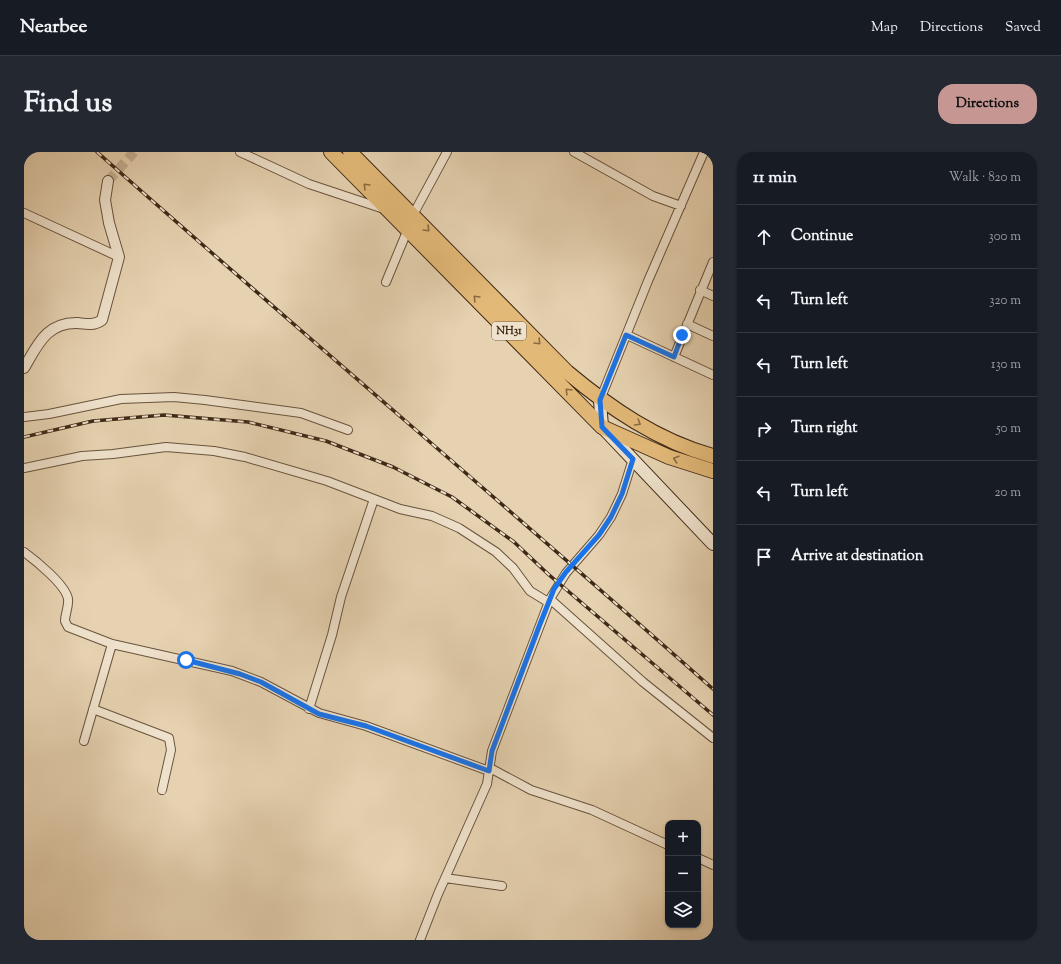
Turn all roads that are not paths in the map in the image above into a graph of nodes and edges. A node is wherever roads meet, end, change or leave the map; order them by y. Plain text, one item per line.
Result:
1 (240, 152) edge
2 (331, 152) edge
3 (350, 152) edge
4 (447, 152) edge
5 (574, 152) edge
6 (704, 152) edge
7 (108, 181) tunnel mouth
8 (681, 206) junction
9 (392, 212) junction
10 (24, 213) edge
11 (413, 215) junction
12 (408, 229) junction
13 (119, 257) junction
14 (713, 262) edge
15 (386, 282) dead end
16 (700, 290) junction
17 (713, 296) edge
18 (687, 324) junction
19 (626, 335) junction
20 (713, 336) edge
21 (674, 357) junction
22 (24, 368) edge
23 (713, 375) edge
24 (600, 400) junction
25 (24, 417) edge
26 (602, 427) junction
27 (348, 430) dead end
28 (713, 456) edge
29 (633, 459) junction
30 (24, 468) edge
31 (713, 471) edge
32 (374, 499) junction
33 (713, 544) edge
34 (24, 552) edge
35 (549, 601) junction
36 (112, 644) junction
37 (93, 709) junction
38 (309, 709) junction
39 (713, 738) edge
40 (84, 741) dead end
41 (490, 770) junction
42 (162, 790) dead end
43 (665, 844) edge
44 (701, 859) edge
45 (713, 865) edge
46 (445, 878) junction
47 (502, 886) dead end
48 (420, 940) edge

1 - 9 street
9 -> 2 highway, NH31
3 - 11 highway, NH31
4 - 11 street
5 - 8 street
6 - 8 street
7 - 13 street
8 - 19 street
9 - 12 highway, NH31
10 - 13 street
11 -> 24 highway, NH31
12 - 15 street
26 -> 12 highway, NH31
13 - 22 street
14 - 16 street
16 - 17 street
16 - 18 street
18 - 20 street
18 - 21 street
19 - 21 street
19 - 24 street
21 - 23 street
24 - 26 main road
24 -> 28 highway, NH31
25 - 27 street
26 - 29 main road
31 -> 26 highway, NH31
29 - 33 main road
29 - 35 street
30 - 32 street
32 - 35 street
32 - 38 street
34 - 36 street
35 - 39 street
35 - 41 street
36 - 37 street
36 - 38 street
37 - 40 street
37 - 42 street
38 - 41 street
41 - 43 street
41 - 46 street
44 - 45 street
46 - 47 street
46 - 48 street

